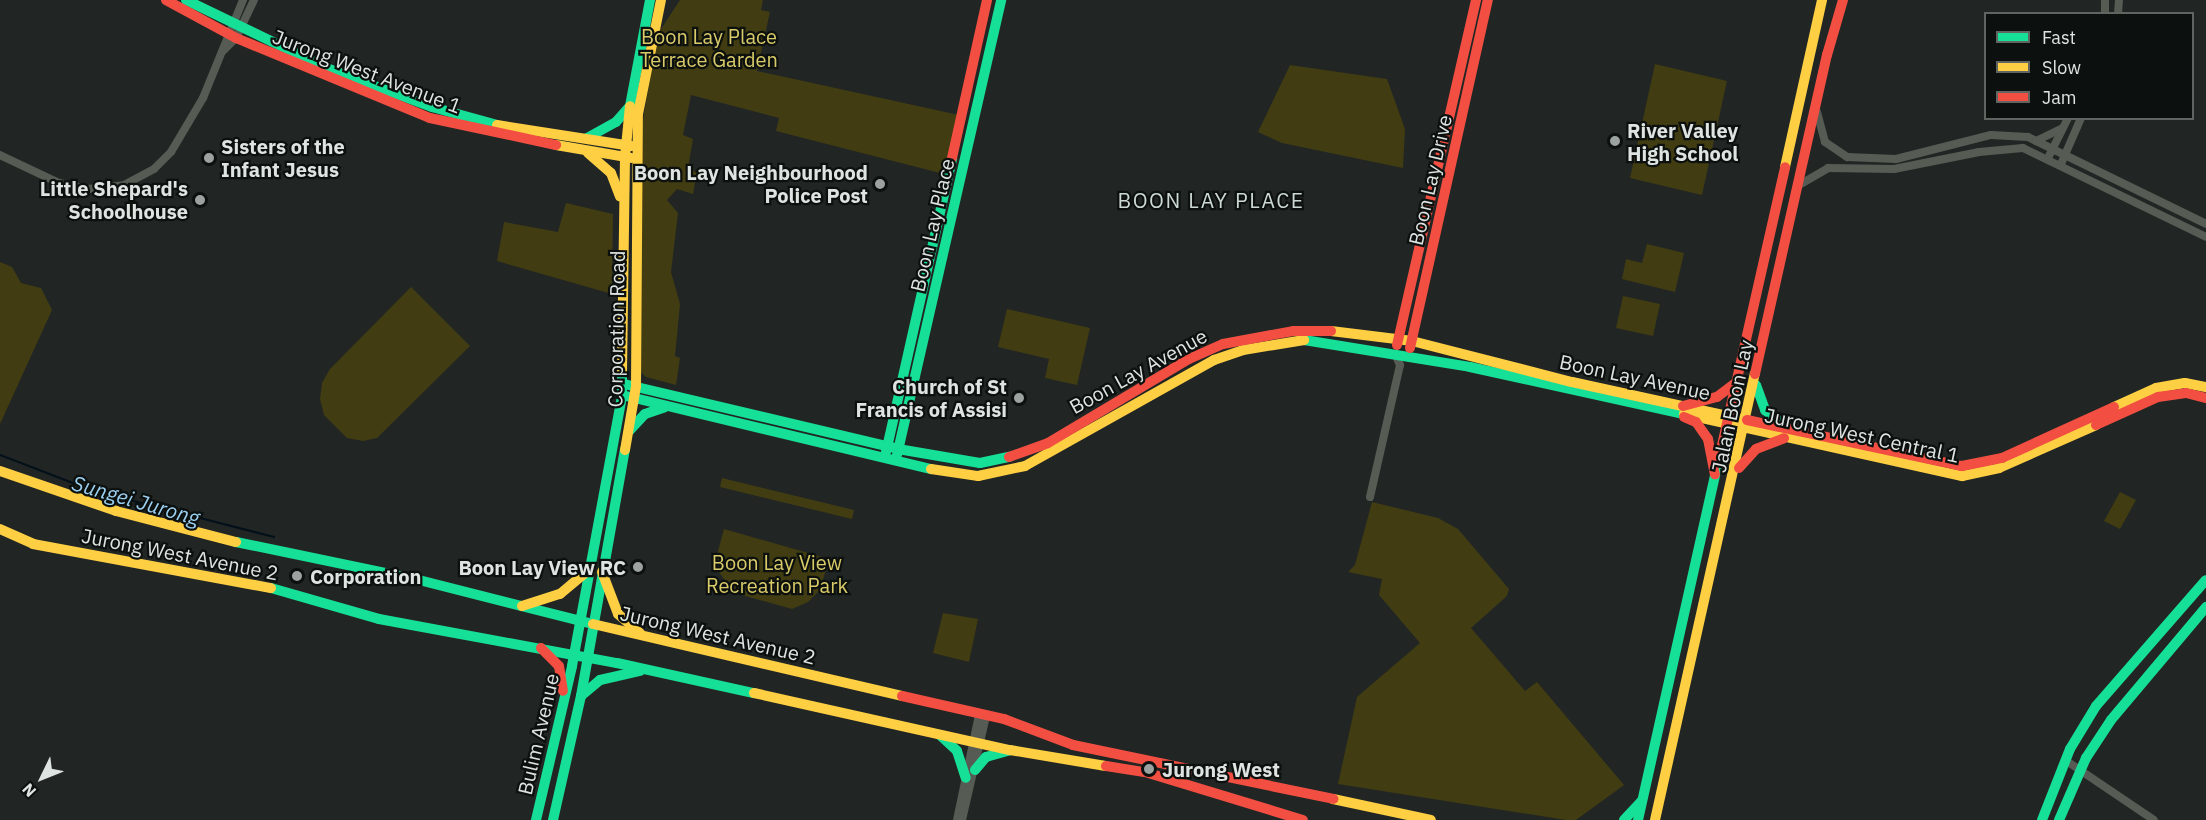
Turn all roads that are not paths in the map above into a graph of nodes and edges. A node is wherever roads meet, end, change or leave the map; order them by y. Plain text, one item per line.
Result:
1 (166, 0) edge
2 (186, 0) edge
3 (243, 0) edge
4 (254, 0) edge
5 (650, 0) edge
6 (662, 0) edge
7 (987, 0) edge
8 (1001, 0) edge
9 (1476, 0) edge
10 (1488, 0) edge
11 (1822, 0) edge
12 (1843, 0) edge
13 (234, 32) junction
14 (966, 98) junction
15 (978, 102) junction
16 (629, 107) junction
17 (1816, 107) junction
18 (2067, 120) edge
19 (2080, 120) edge
20 (2064, 127) junction
21 (586, 138) junction
22 (2036, 141) junction
23 (632, 146) junction
24 (2053, 147) junction
25 (584, 151) junction
26 (2066, 153) junction
27 (0, 155) edge
28 (631, 158) junction
29 (2048, 158) junction
30 (2061, 164) junction
31 (1797, 186) junction
32 (622, 206) junction
33 (2206, 224) edge
34 (2206, 237) edge
35 (1398, 339) junction
36 (1412, 341) junction
37 (1395, 354) junction
38 (1409, 356) junction
39 (1400, 365) junction
40 (1738, 381) junction
41 (1755, 381) junction
42 (2206, 387) edge
43 (623, 390) junction
44 (636, 392) junction
45 (2206, 398) edge
46 (671, 407) junction
47 (1683, 411) junction
48 (1730, 421) junction
49 (1746, 424) junction
50 (629, 430) junction
51 (1786, 433) junction
52 (892, 453) junction
53 (0, 471) edge
54 (1735, 474) junction
55 (1716, 482) junction
56 (1370, 497) dead end
57 (0, 529) edge
58 (595, 569) junction
59 (2206, 580) edge
60 (520, 606) junction
61 (2206, 607) edge
62 (579, 621) junction
63 (592, 624) junction
64 (653, 638) junction
65 (540, 647) junction
66 (573, 655) junction
67 (587, 657) junction
68 (649, 671) junction
69 (581, 696) junction
70 (564, 697) junction
71 (982, 715) junction
72 (940, 735) junction
73 (978, 741) junction
74 (1010, 750) junction
75 (2065, 760) junction
76 (2081, 768) junction
77 (975, 770) junction
78 (966, 778) junction
79 (1642, 801) junction
80 (1657, 817) edge
81 (536, 820) edge
82 (553, 820) edge
83 (957, 820) edge
84 (962, 820) edge
85 (1303, 820) edge
86 (1431, 820) edge
87 (1624, 820) edge
88 (1638, 820) edge
89 (2042, 820) edge
90 (2059, 820) edge
91 (2154, 820) edge

1 - 13 street, Jurong West Avenue 1
2 - 13 street, Jurong West Avenue 1
3 - 13 street
4 - 13 street
5 - 16 street, Corporation Road
6 - 23 street, Corporation Road
7 - 14 street, Boon Lay Place
8 - 15 street, Boon Lay Place
9 - 35 street, Boon Lay Drive
10 - 36 street, Boon Lay Drive
11 - 40 street, Jalan Boon Lay
12 - 17 street, Jalan Boon Lay
13 - 21 street, Jurong West Avenue 1
13 - 25 street, Jurong West Avenue 1
13 - 27 street
14 - 15 street
14 - 52 street, Boon Lay Place
15 - 52 street, Boon Lay Place
16 - 21 street
16 - 23 street, Corporation Road
17 - 22 street
17 - 31 street, Jalan Boon Lay
18 - 20 street
19 - 26 street
20 - 22 street
20 - 24 street
21 - 23 street, Jurong West Avenue 1
22 - 24 street
23 - 28 street, Corporation Road
24 - 26 street
24 - 29 street
25 - 28 street, Jurong West Avenue 1
25 - 32 street
26 - 30 street
26 - 33 street
28 - 32 street, Corporation Road
28 - 44 street, Corporation Road
29 - 30 street
29 - 31 street
30 - 34 street
31 - 41 street, Jalan Boon Lay
32 - 43 street, Corporation Road
35 - 36 street, Boon Lay Avenue
35 - 37 street, Boon Lay Drive
35 - 52 street, Boon Lay Avenue
36 - 38 street, Boon Lay Drive
36 - 47 street, Boon Lay Avenue
37 - 38 street, Boon Lay Avenue
37 - 39 street
37 - 52 street, Boon Lay Avenue
38 - 39 street
38 - 47 street, Boon Lay Avenue
39 - 56 street
40 - 47 street
40 - 48 street, Jalan Boon Lay
41 - 49 street, Jalan Boon Lay
41 - 51 street
42 - 51 street, Jurong West Central 1
43 - 44 street, Boon Lay Avenue
43 - 58 street, Corporation Road
44 - 46 street, Boon Lay Avenue
44 - 50 street, Corporation Road
44 - 52 street, Boon Lay Avenue
45 - 51 street, Jurong West Central 1
46 - 50 street
46 - 52 street, Boon Lay Avenue
47 - 48 street, Boon Lay Avenue
47 - 55 street
48 - 49 street, Boon Lay Avenue
48 - 55 street, Jalan Boon Lay
49 - 51 street, Jurong West Central 1
49 - 54 street, Jalan Boon Lay
50 - 58 street, Corporation Road
51 - 54 street
53 - 60 street, Jurong West Avenue 2
54 - 80 street, Jalan Boon Lay
55 - 79 street, Jalan Boon Lay
57 - 65 street, Jurong West Avenue 2
58 - 60 street
58 - 62 street, Corporation Road
58 - 63 street, Corporation Road
58 - 64 street
59 - 75 street
60 - 62 street, Jurong West Avenue 2
61 - 76 street
62 - 63 street, Jurong West Avenue 2
62 - 66 street, Corporation Road
63 - 64 street, Jurong West Avenue 2
63 - 67 street, Corporation Road
64 - 71 street, Jurong West Avenue 2
65 - 66 street, Jurong West Avenue 2
65 - 70 street
66 - 67 street, Jurong West Avenue 2
66 - 70 street, Bulim Avenue
67 - 68 street, Jurong West Avenue 2
67 - 69 street, Bulim Avenue
68 - 69 street
68 - 72 street, Jurong West Avenue 2
69 - 82 street, Bulim Avenue
70 - 81 street, Bulim Avenue
71 - 73 street
71 - 86 street, Jurong West Avenue 2
72 - 73 street, Jurong West Avenue 2
72 - 78 street
73 - 74 street, Jurong West Avenue 2
73 - 77 street
73 - 78 street
74 - 77 street
74 - 85 street, Jurong West Avenue 2
75 - 76 street
75 - 89 street
76 - 90 street
76 - 91 street
77 - 84 street
78 - 83 street
79 - 87 street
79 - 88 street, Jalan Boon Lay

